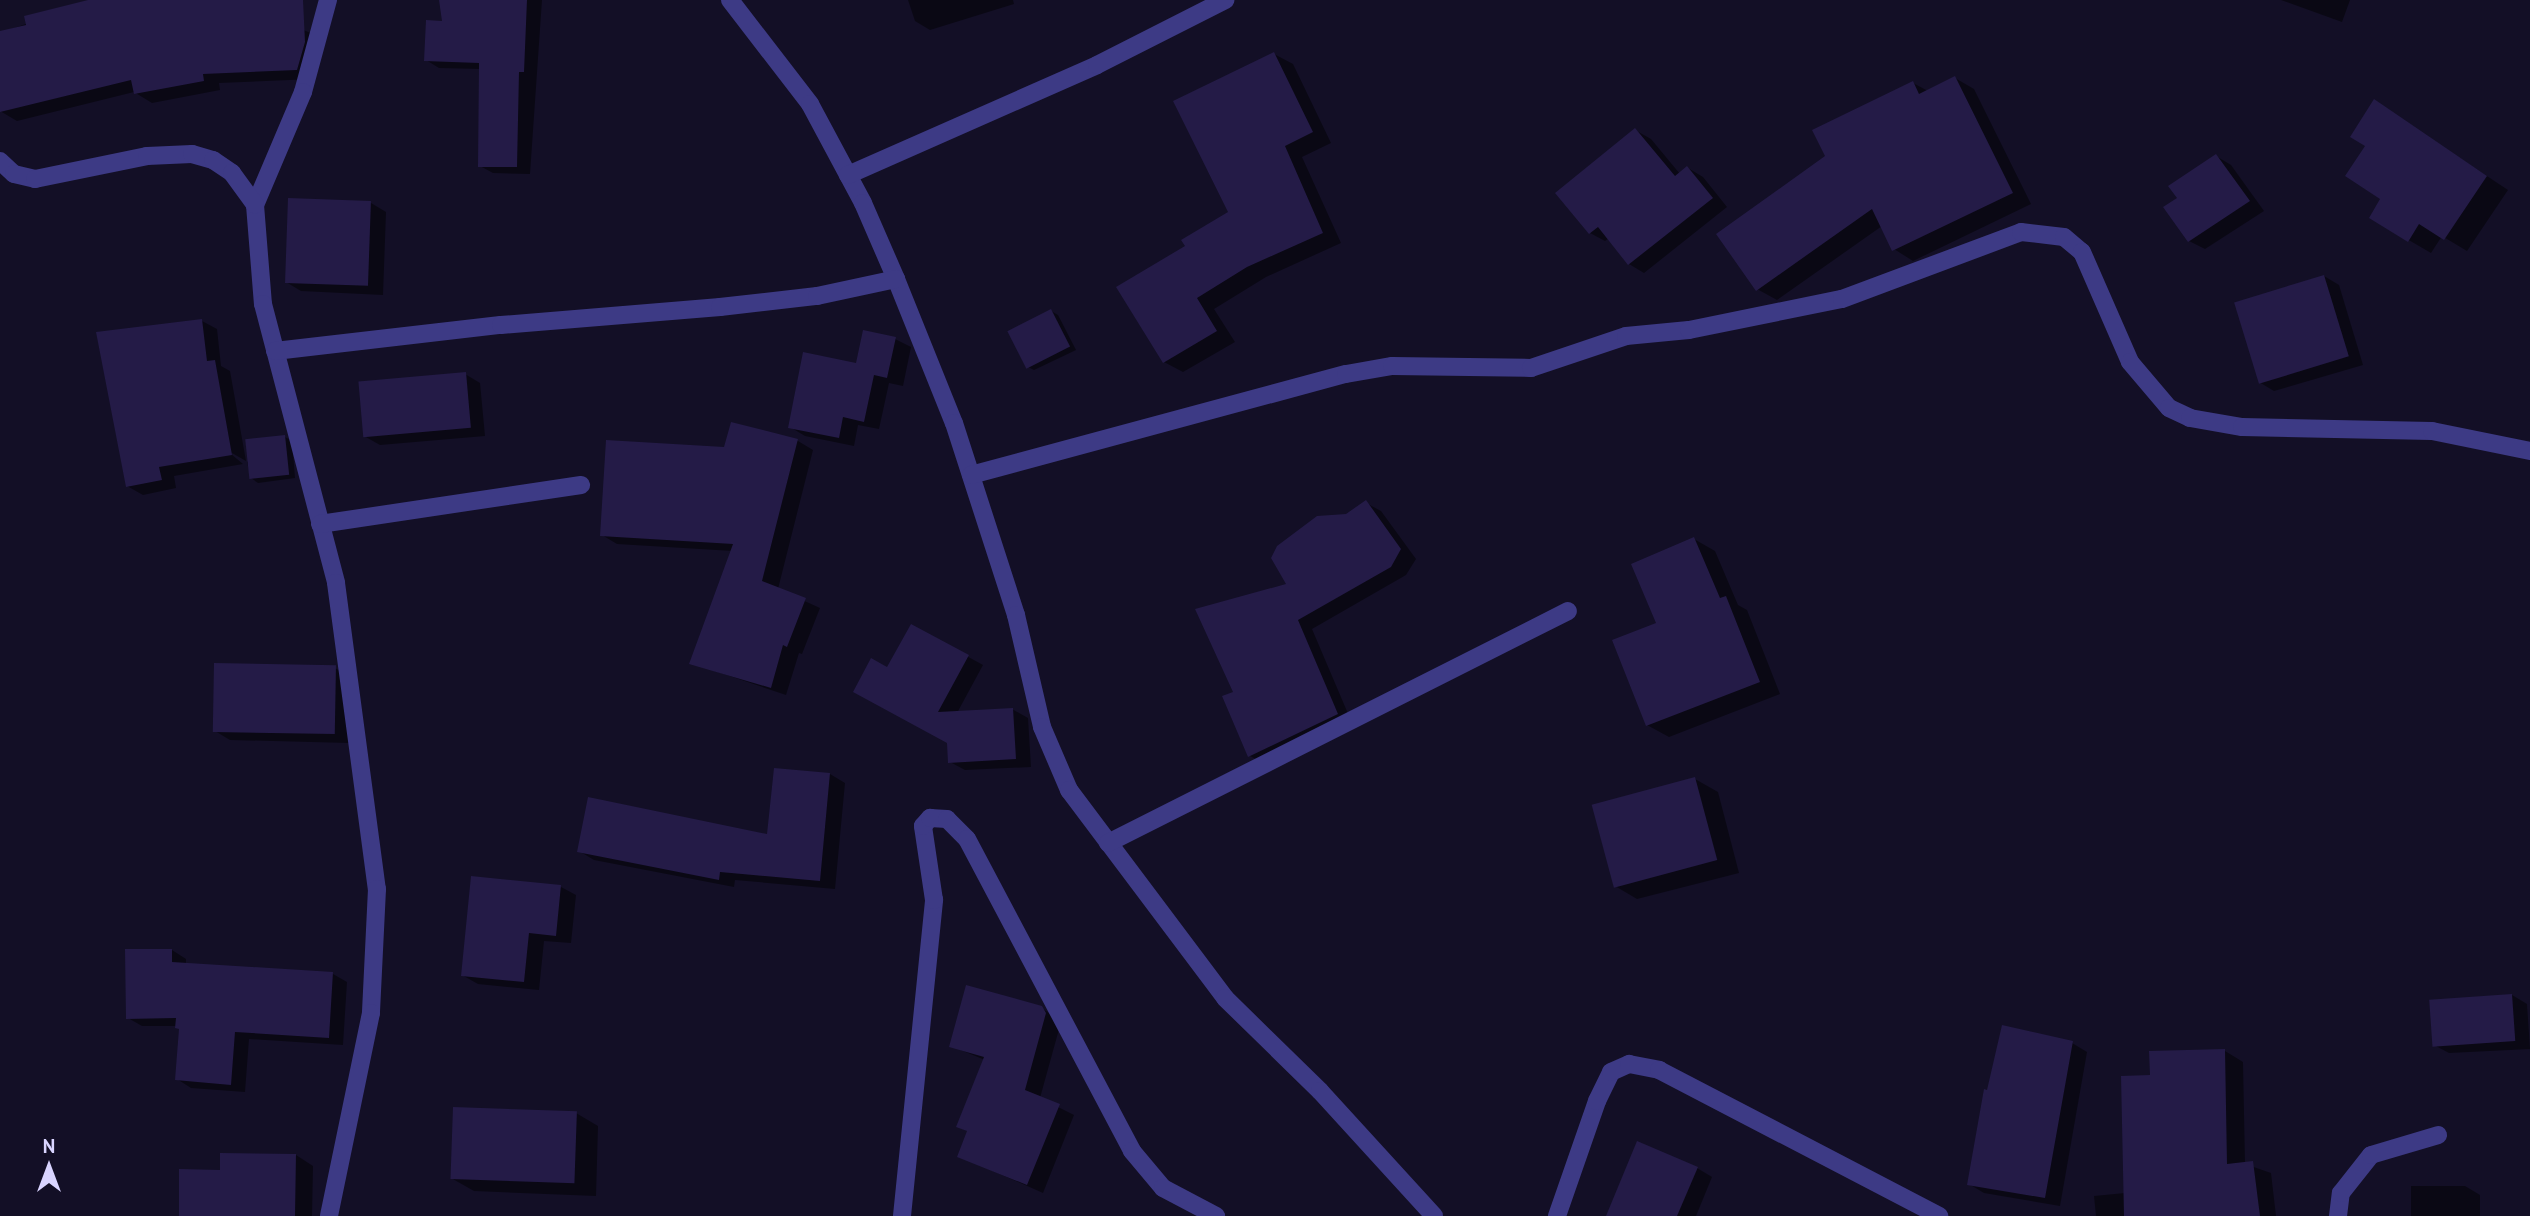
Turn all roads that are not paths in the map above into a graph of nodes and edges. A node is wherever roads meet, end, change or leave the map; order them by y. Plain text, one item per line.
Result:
1 (328, 0) edge
2 (730, 0) edge
3 (1225, 0) edge
4 (0, 161) edge
5 (848, 175) junction
6 (256, 205) junction
7 (896, 279) junction
8 (275, 351) junction
9 (2530, 451) edge
10 (971, 475) junction
11 (581, 485) dead end
12 (320, 524) junction
13 (1568, 611) dead end
14 (1108, 843) junction
15 (2438, 1135) dead end
16 (329, 1216) edge
17 (902, 1216) edge
18 (1216, 1216) edge
19 (1434, 1216) edge
20 (1557, 1216) edge
21 (1939, 1216) edge
22 (2338, 1216) edge

1 - 6 street
2 - 5 street
3 - 5 street
4 - 6 street
5 - 7 street
6 - 8 street
7 - 8 street
7 - 10 street
8 - 12 street
9 - 10 street
10 - 14 street
11 - 12 street
12 - 16 street
13 - 14 street
14 - 19 street
15 - 22 street
17 - 18 street
20 - 21 street

